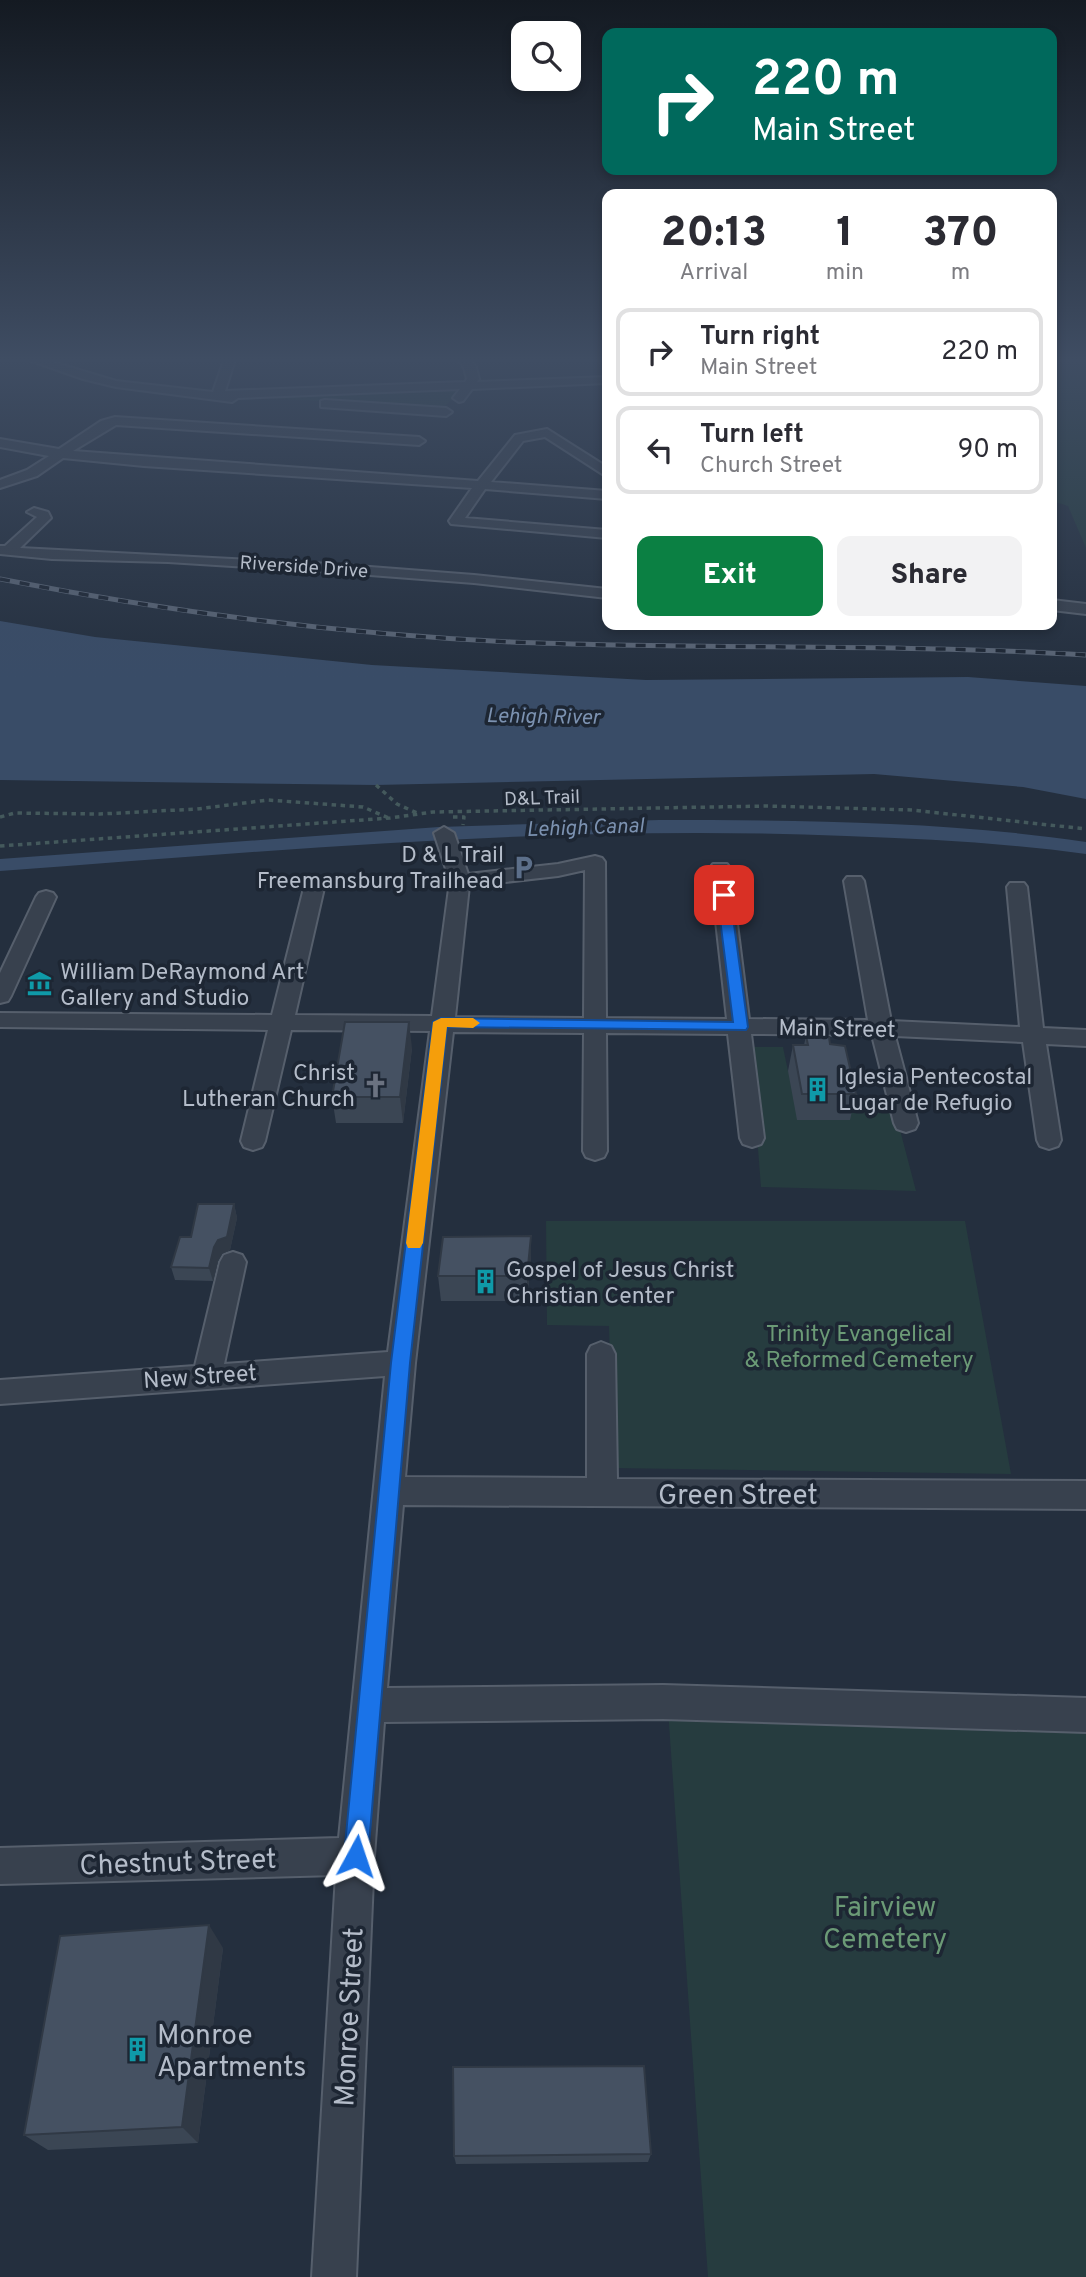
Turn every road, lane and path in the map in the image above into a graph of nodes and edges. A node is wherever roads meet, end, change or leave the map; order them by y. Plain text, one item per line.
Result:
1 (42, 466) edge
2 (287, 466) edge
3 (497, 466) edge
4 (0, 484) edge
5 (482, 485) junction
6 (602, 495) edge
7 (34, 512) dead end
8 (602, 534) edge
9 (4, 551) edge
10 (602, 593) edge
11 (1057, 606) edge
12 (1086, 609) edge
13 (376, 785) dead end
14 (420, 814) junction
15 (0, 817) edge
16 (390, 818) junction
17 (1086, 829) edge
18 (444, 833) dead end
19 (0, 846) edge
20 (720, 868) dead end
21 (460, 881) junction
22 (854, 881) dead end
23 (1017, 887) dead end
24 (314, 888) dead end
25 (46, 897) dead end
26 (0, 996) edge
27 (0, 1020) edge
28 (441, 1022) junction
29 (281, 1023) junction
30 (595, 1024) junction
31 (741, 1027) junction
32 (881, 1028) junction
33 (1033, 1034) junction
34 (1086, 1038) edge
35 (906, 1123) dead end
36 (752, 1138) dead end
37 (1049, 1140) dead end
38 (253, 1141) dead end
39 (595, 1151) dead end
40 (233, 1262) dead end
41 (601, 1354) dead end
42 (401, 1363) junction
43 (207, 1375) junction
44 (0, 1392) edge
45 (390, 1491) junction
46 (602, 1493) junction
47 (1086, 1495) edge
48 (368, 1705) junction
49 (1086, 1715) edge
50 (356, 1856) junction
51 (0, 1866) edge
52 (334, 2277) edge

1 - 4 street
2 - 5 street
3 - 5 street
5 - 6 street
5 - 8 street
7 - 9 street
9 - 10 street, Riverside Drive
11 - 12 street
13 - 14 path
14 - 16 path, D&L Trail
14 - 17 path, D&L Trail
15 - 16 path
16 - 19 path, D&L Trail
18 - 21 street
20 - 31 street
21 - 28 street, Monroe Street
21 - 30 street
22 - 32 street
23 - 33 street
24 - 29 street
25 - 26 street
27 - 29 street, Main Street
28 - 29 street, Main Street
28 - 30 street, Main Street
28 - 42 street, Monroe Street
29 - 38 street
30 - 31 street, Main Street
30 - 39 street
31 - 32 street, Main Street
31 - 36 street
32 - 33 street, Main Street
32 - 35 street
33 - 34 street, Main Street
33 - 37 street
40 - 43 street
41 - 46 street
42 - 43 street, New Street
42 - 45 street, Monroe Street
43 - 44 street, New Street
45 - 46 street, Green Street
45 - 48 street, Monroe Street
46 - 47 street, Green Street
48 - 49 street
48 - 50 street, Monroe Street
50 - 51 street, Chestnut Street
50 - 52 street, Monroe Street

